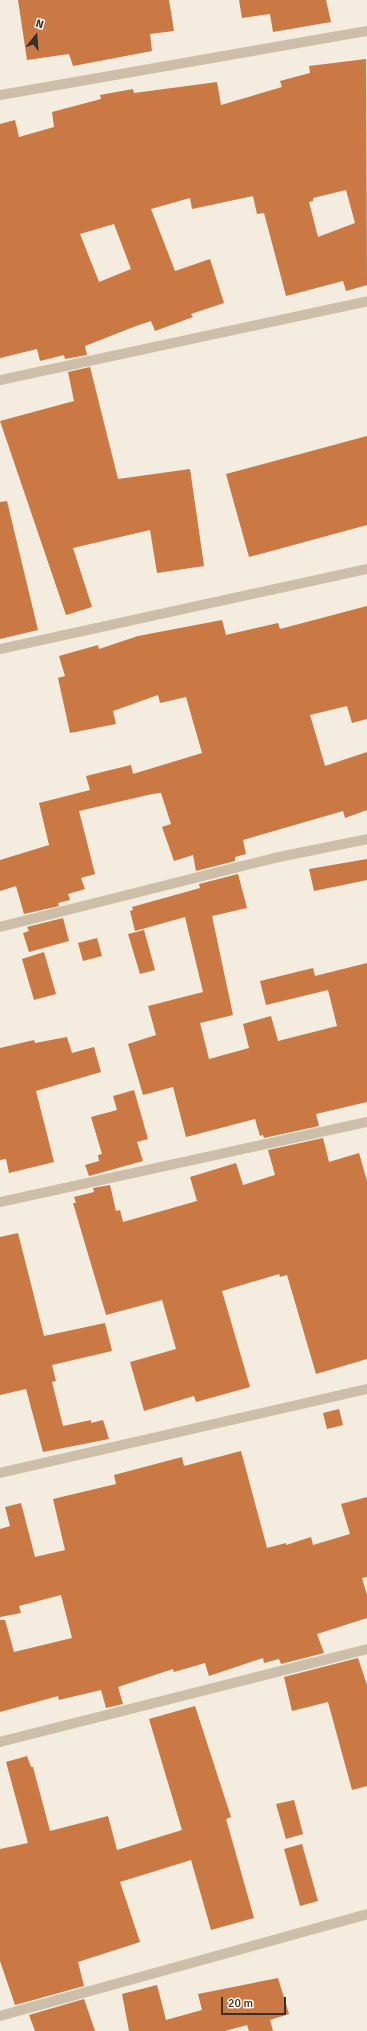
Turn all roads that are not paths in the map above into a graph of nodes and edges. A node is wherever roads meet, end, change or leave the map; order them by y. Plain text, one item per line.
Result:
1 (367, 31) edge
2 (0, 95) edge
3 (367, 301) edge
4 (0, 380) edge
5 (367, 569) edge
6 (0, 649) edge
7 (367, 839) edge
8 (0, 927) edge
9 (367, 1122) edge
10 (0, 1202) edge
11 (367, 1389) edge
12 (0, 1473) edge
13 (367, 1649) edge
14 (0, 1742) edge
15 (367, 1914) edge
16 (0, 2016) edge

1 - 2 street
3 - 4 street
5 - 6 street
7 - 8 street
9 - 10 street
11 - 12 street
13 - 14 street
15 - 16 street

